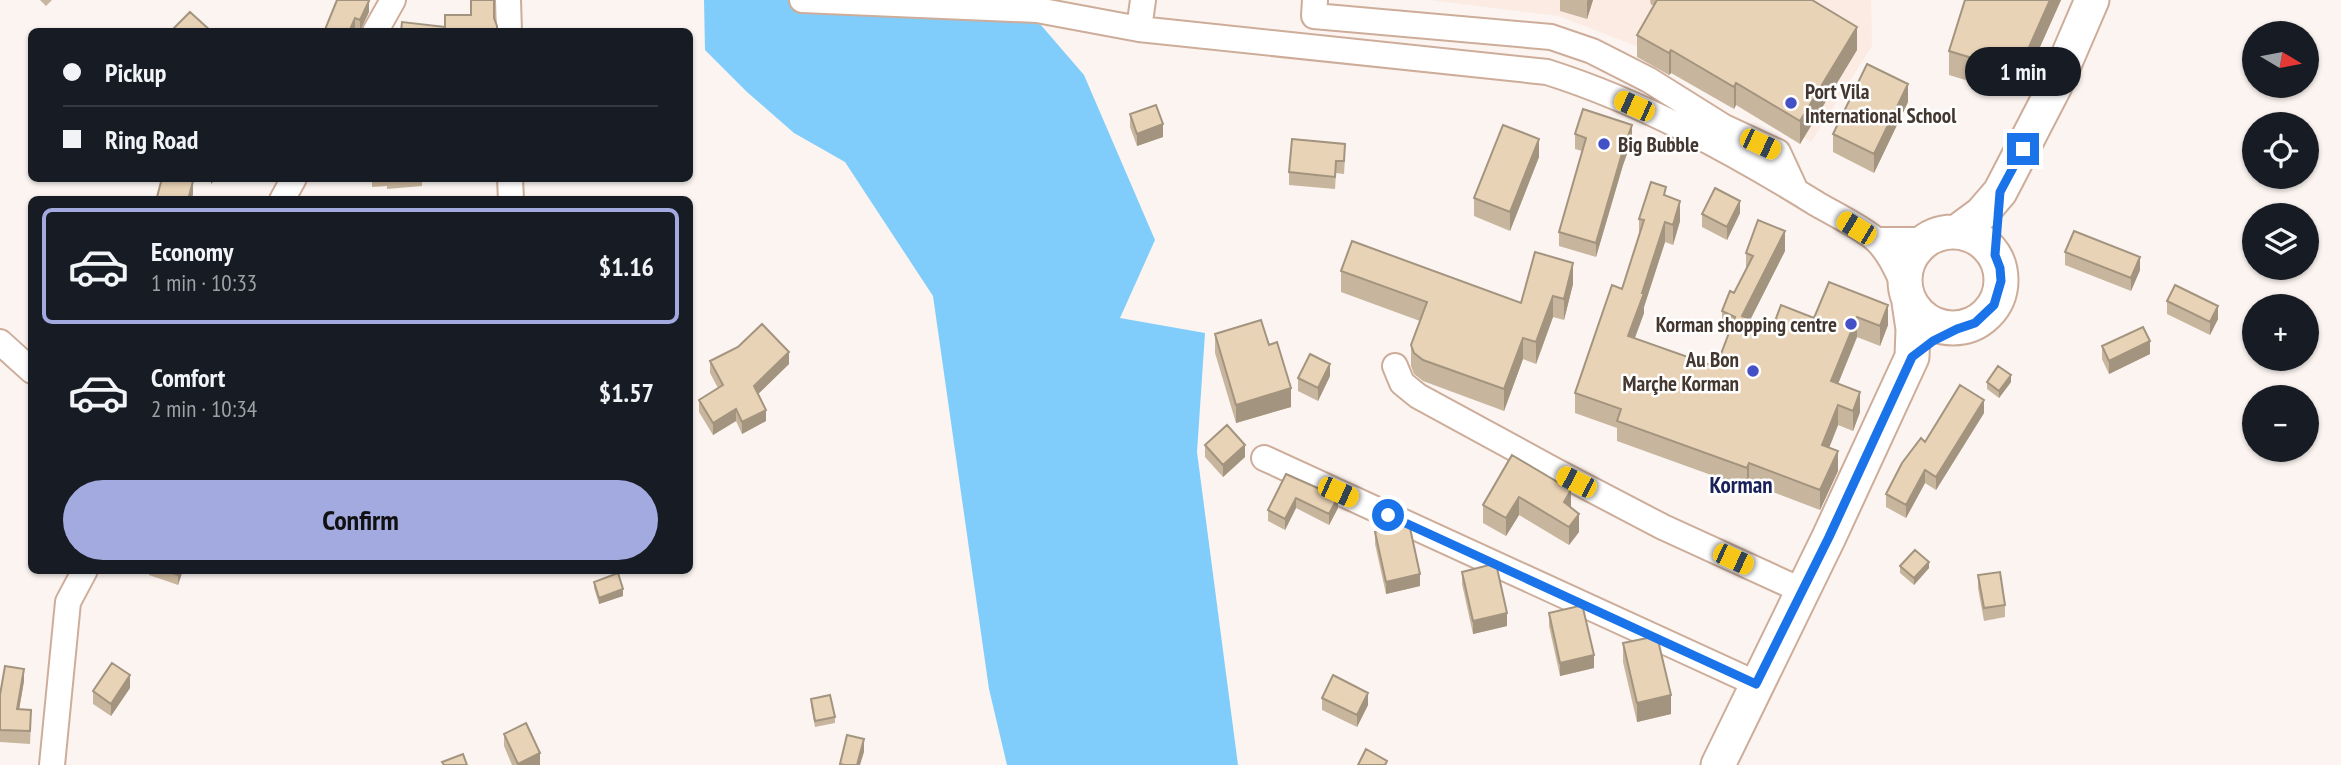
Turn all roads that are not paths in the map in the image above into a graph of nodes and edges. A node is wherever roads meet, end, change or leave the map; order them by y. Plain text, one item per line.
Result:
1 (393, 0) edge
2 (508, 0) edge
3 (802, 0) edge
4 (1143, 0) edge
5 (1315, 0) edge
6 (2092, 0) edge
7 (1339, 19) junction
8 (1421, 26) junction
9 (377, 28) edge
10 (509, 28) edge
11 (1139, 29) junction
12 (1485, 31) junction
13 (1551, 37) junction
14 (1332, 49) junction
15 (1431, 59) junction
16 (1483, 65) junction
17 (1541, 71) junction
18 (1630, 71) junction
19 (1617, 98) junction
20 (1796, 191) junction
21 (2000, 192) junction
22 (1958, 231) junction
23 (1877, 240) junction
24 (1923, 240) junction
25 (1995, 255) junction
26 (1907, 294) junction
27 (1957, 329) junction
28 (0, 342) edge
29 (1912, 357) junction
30 (1395, 366) dead end
31 (28, 367) edge
32 (1264, 458) dead end
33 (83, 574) edge
34 (1803, 591) junction
35 (1756, 684) junction
36 (52, 765) edge
37 (1718, 765) edge

1 - 9 street
2 - 10 street
3 - 11 street
4 - 11 street
5 - 7 street
6 - 21 main road
7 - 8 street
7 - 14 street
8 - 12 street
8 - 15 street
11 - 14 street
12 - 13 street
12 - 16 street
13 - 17 street
13 - 18 street
14 - 15 street
15 - 16 street
16 - 17 street
17 - 19 street
18 - 19 street
18 - 20 street
19 - 20 street
20 - 23 street
21 - 22 main road
21 - 25 main road
22 - 24 main road
22 - 25 main road
23 - 24 street
23 - 26 street
24 - 26 main road
25 - 27 main road
26 - 27 main road
26 - 29 main road
27 - 29 main road
28 - 31 street
29 - 34 main road
30 - 34 street
32 - 35 street
33 - 36 street
34 - 35 main road
35 - 37 main road

